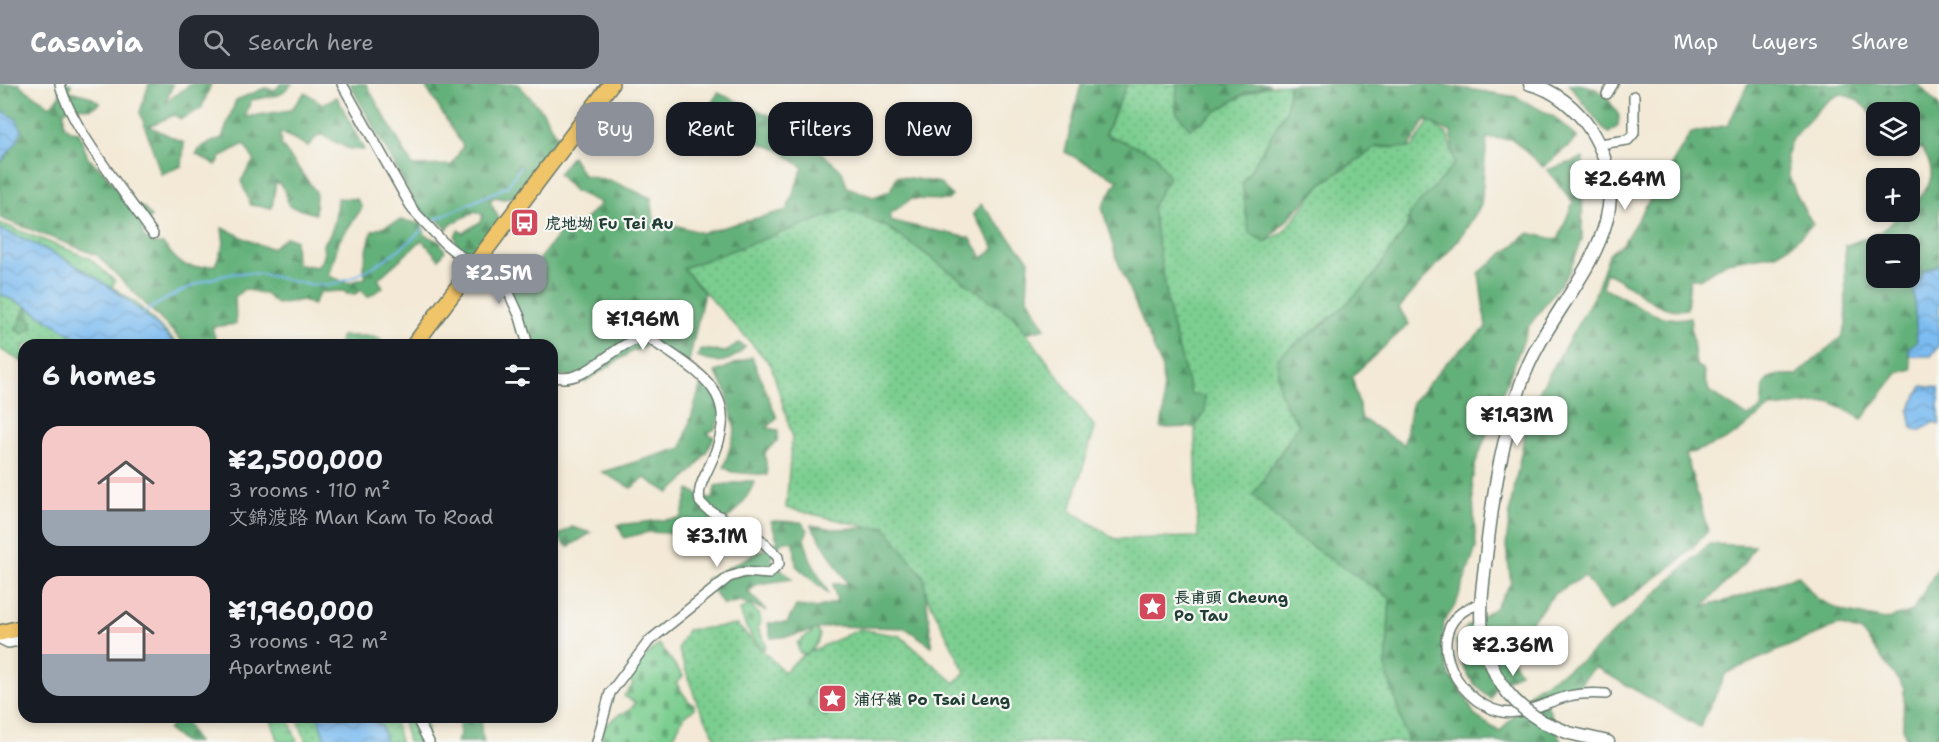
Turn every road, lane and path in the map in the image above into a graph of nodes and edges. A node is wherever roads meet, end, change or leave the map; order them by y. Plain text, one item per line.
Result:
1 (60, 84) edge
2 (342, 84) edge
3 (611, 84) edge
4 (1530, 84) edge
5 (1612, 84) edge
6 (1608, 94) dead end
7 (1634, 96) dead end
8 (1599, 144) junction
9 (153, 234) dead end
10 (476, 264) junction
11 (419, 339) edge
12 (526, 339) edge
13 (558, 376) edge
14 (1480, 604) junction
15 (18, 628) edge
16 (0, 633) edge
17 (0, 639) edge
18 (18, 641) edge
19 (1606, 694) dead end
20 (419, 723) edge
21 (429, 742) edge
22 (597, 742) edge
23 (1608, 742) edge

1 - 9 street
2 - 10 street
3 - 10 main road
4 - 8 street
5 - 6 street
7 - 8 street
8 - 14 street
10 - 11 main road
10 - 12 street
13 - 22 street
14 - 19 street
14 - 23 street, bridge
15 - 16 main road
17 - 18 street
20 - 21 street

